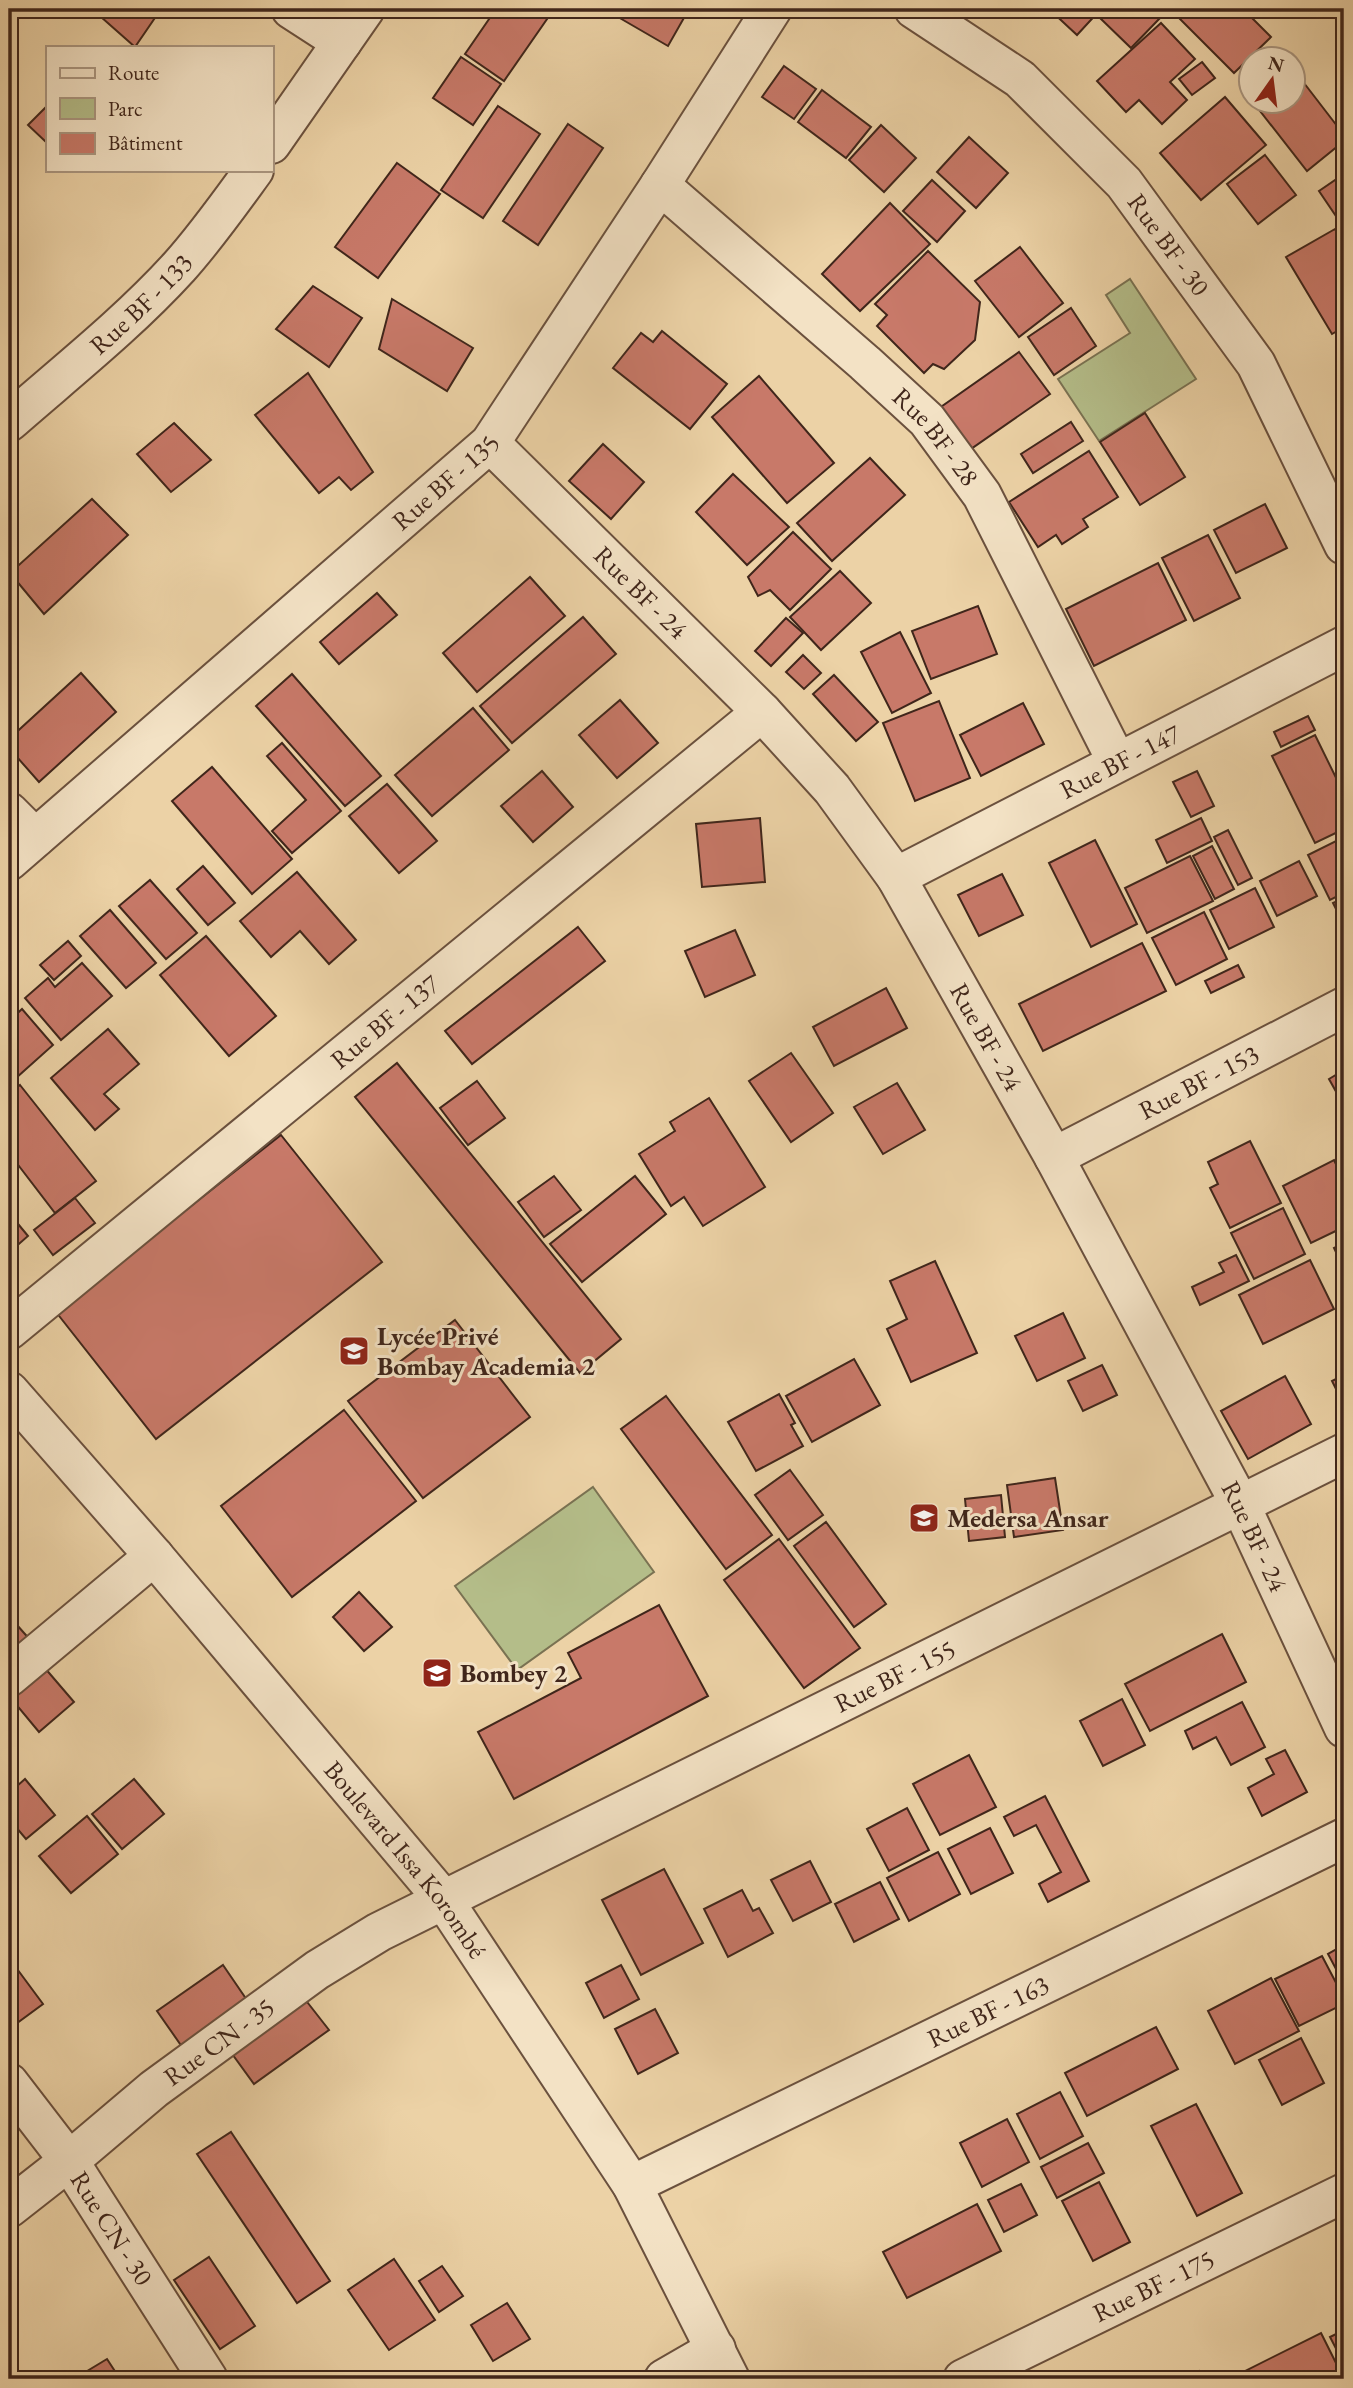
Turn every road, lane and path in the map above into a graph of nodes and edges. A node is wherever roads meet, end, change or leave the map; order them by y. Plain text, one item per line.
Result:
1 (291, 9) edge
2 (365, 9) edge
3 (772, 9) edge
4 (914, 9) edge
5 (342, 42) junction
6 (273, 141) edge
7 (253, 172) edge
8 (660, 185) junction
9 (9, 422) edge
10 (490, 443) junction
11 (1344, 545) edge
12 (1344, 646) edge
13 (762, 712) junction
14 (1117, 762) junction
15 (17, 837) edge
16 (896, 877) junction
17 (1344, 1007) edge
18 (1054, 1157) junction
19 (9, 1331) edge
20 (9, 1391) edge
21 (1344, 1453) edge
22 (1240, 1504) junction
23 (154, 1556) junction
24 (9, 1677) edge
25 (1344, 1728) edge
26 (1344, 1838) edge
27 (443, 1899) junction
28 (9, 2083) edge
29 (69, 2161) junction
30 (632, 2185) junction
31 (1344, 2193) edge
32 (9, 2208) edge
33 (723, 2364) edge
34 (208, 2379) edge
35 (664, 2379) edge
36 (963, 2379) edge

1 - 5 street
2 - 5 street
3 - 8 street, Rue BF - 135
4 - 11 street, Rue BF - 30
5 - 6 street
7 - 9 street, Rue BF - 133
8 - 10 street, Rue BF - 135
8 - 14 street, Rue BF - 28
10 - 13 street, Rue BF - 24
10 - 15 street, Rue BF - 135
12 - 14 street, Rue BF - 147
13 - 16 street, Rue BF - 24
13 - 19 street, Rue BF - 137
14 - 16 street, Rue BF - 147
16 - 18 street, Rue BF - 24
17 - 18 street, Rue BF - 153
18 - 22 street, Rue BF - 24
20 - 23 street, Boulevard Issa Korombé
21 - 22 street, Rue BF - 155
22 - 25 street, Rue BF - 24
22 - 27 street, Rue BF - 155
23 - 24 street
23 - 27 street, Boulevard Issa Korombé
26 - 30 street, Rue BF - 163
27 - 29 street, Rue CN - 35
27 - 30 street, Boulevard Issa Korombé
28 - 29 street, Rue CN - 30
29 - 32 street, Rue CN - 35
29 - 34 street, Rue CN - 30
30 - 33 street, Boulevard Issa Korombé
31 - 36 street, Rue BF - 175
33 - 35 street

